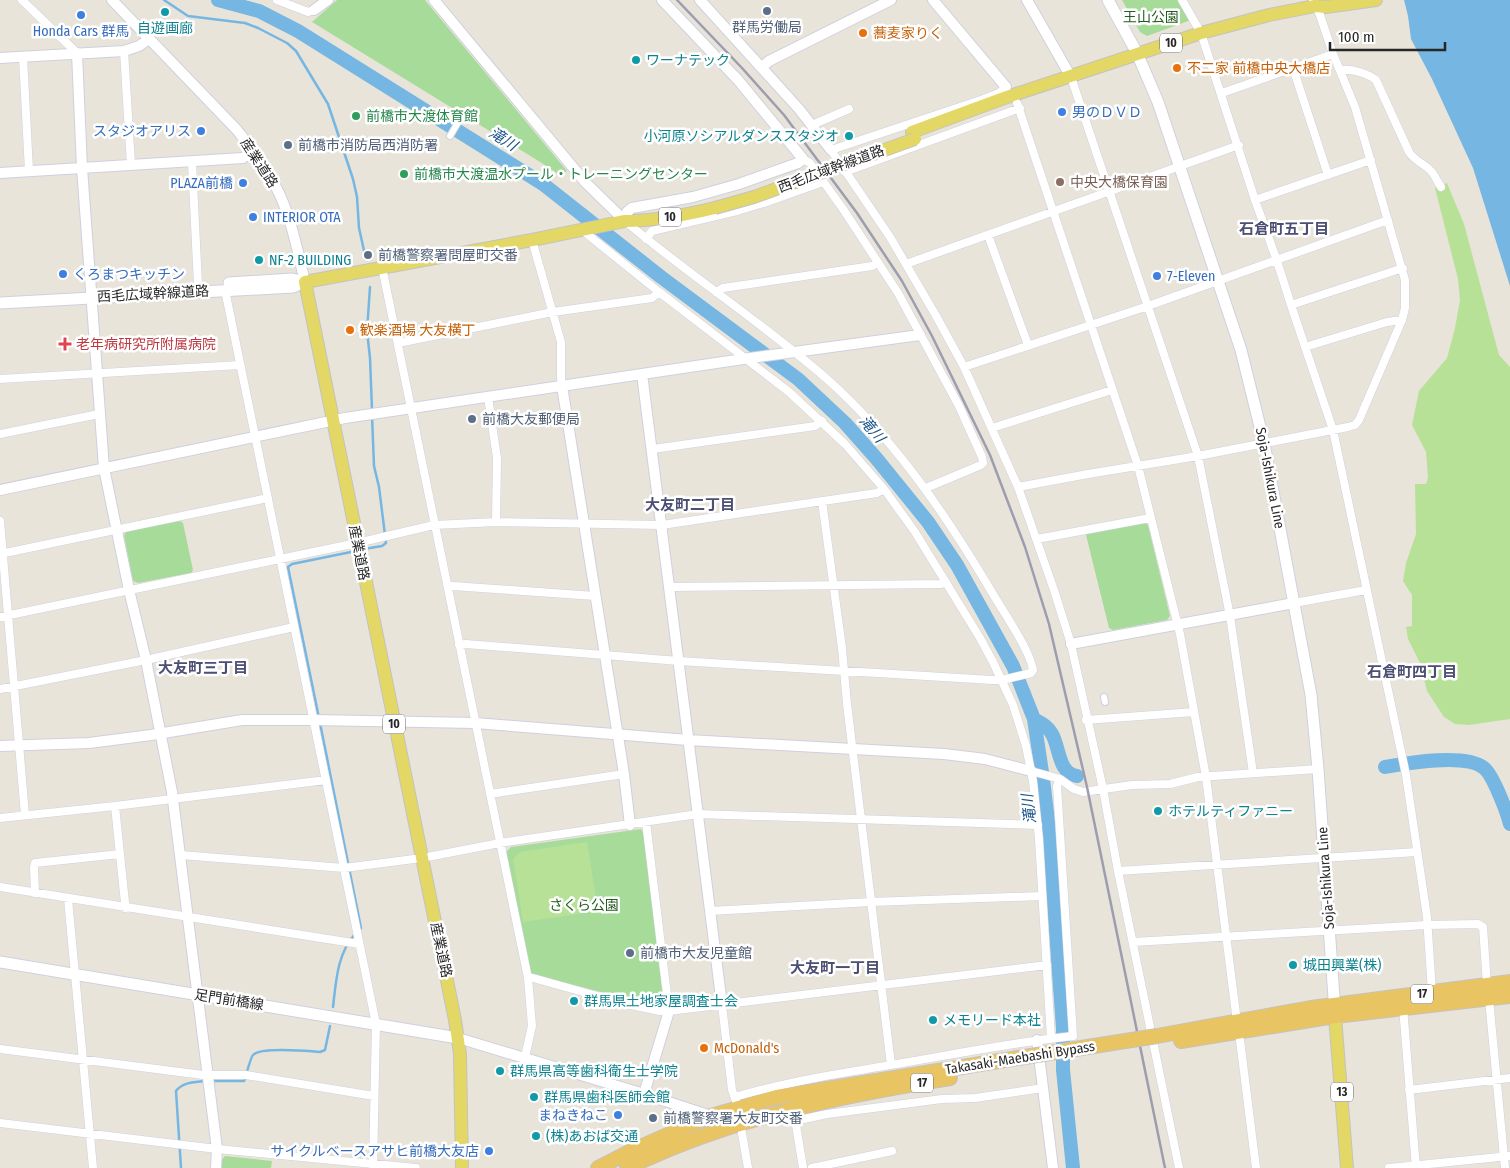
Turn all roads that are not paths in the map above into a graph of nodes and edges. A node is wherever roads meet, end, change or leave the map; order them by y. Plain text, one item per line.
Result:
1 (22, 0) edge
2 (112, 0) edge
3 (277, 0) edge
4 (328, 0) edge
5 (434, 0) edge
6 (662, 0) edge
7 (700, 0) edge
8 (891, 0) edge
9 (933, 0) edge
10 (1027, 0) edge
11 (1108, 0) edge
12 (1182, 0) edge
13 (1376, 0) edge
14 (1317, 3) edge
15 (314, 10) joint
16 (1201, 33) junction
17 (149, 38) junction
18 (124, 51) junction
19 (77, 53) junction
20 (1137, 54) junction
21 (1333, 54) junction
22 (23, 57) junction
23 (0, 58) edge
24 (762, 67) junction
25 (1293, 68) junction
26 (1341, 70) junction
27 (1071, 77) junction
28 (1006, 87) joint
29 (1028, 92) junction
30 (1222, 93) junction
31 (1018, 105) junction
32 (849, 109) dead end
33 (463, 114) dead end
34 (812, 125) junction
35 (450, 136) dead end
36 (914, 136) junction
37 (1239, 145) junction
38 (831, 150) junction
39 (253, 151) junction
40 (802, 159) junction
41 (1371, 160) junction
42 (192, 162) junction
43 (131, 165) junction
44 (1179, 166) junction
45 (82, 168) junction
46 (29, 171) junction
47 (845, 172) junction
48 (0, 173) edge
49 (1328, 175) junction
50 (823, 182) junction
51 (1441, 187) dead end
52 (1110, 191) junction
53 (1256, 200) junction
54 (1054, 212) junction
55 (1388, 220) junction
56 (621, 222) junction
57 (584, 229) junction
58 (988, 235) junction
59 (646, 239) junction
60 (532, 240) junction
61 (1277, 261) junction
62 (878, 263) junction
63 (906, 264) junction
64 (382, 267) junction
65 (1403, 268) junction
66 (304, 282) junction
67 (1218, 282) junction
68 (198, 285) junction
69 (225, 290) junction
70 (660, 292) junction
71 (716, 292) junction
72 (91, 294) junction
73 (0, 296) edge
74 (0, 303) edge
75 (1148, 306) junction
76 (1291, 306) junction
77 (553, 312) junction
78 (1402, 320) junction
79 (1091, 326) junction
80 (920, 335) junction
81 (398, 343) junction
82 (1028, 345) junction
83 (1305, 347) junction
84 (790, 353) junction
85 (748, 359) junction
86 (240, 365) junction
87 (964, 367) junction
88 (97, 374) junction
89 (642, 374) junction
90 (0, 379) edge
91 (562, 386) junction
92 (1112, 390) junction
93 (488, 397) junction
94 (411, 408) junction
95 (99, 414) junction
96 (333, 421) junction
97 (822, 421) junction
98 (992, 428) junction
99 (1333, 430) junction
100 (0, 434) edge
101 (255, 436) junction
102 (1264, 443) junction
103 (653, 449) junction
104 (1198, 456) junction
105 (1138, 466) junction
106 (104, 468) junction
107 (1018, 487) junction
108 (926, 488) junction
109 (884, 489) junction
110 (0, 490) edge
111 (268, 498) junction
112 (822, 501) junction
113 (1150, 518) junction
114 (0, 521) edge
115 (496, 522) junction
116 (585, 524) junction
117 (434, 525) junction
118 (662, 525) junction
119 (116, 530) junction
120 (0, 531) edge
121 (1037, 539) junction
122 (357, 543) junction
123 (2, 554) edge
124 (281, 559) junction
125 (946, 582) junction
126 (3, 584) edge
127 (834, 585) junction
128 (448, 587) junction
129 (669, 587) junction
130 (129, 590) junction
131 (1366, 590) junction
132 (595, 596) junction
133 (1294, 603) junction
134 (9, 616) junction
135 (1230, 616) junction
136 (0, 617) edge
137 (1177, 625) junction
138 (294, 627) junction
139 (1071, 644) junction
140 (460, 645) junction
141 (605, 655) junction
142 (146, 660) junction
143 (679, 661) junction
144 (844, 671) junction
145 (1003, 679) junction
146 (15, 687) junction
147 (0, 689) edge
148 (1194, 712) junction
149 (313, 720) junction
150 (1086, 720) junction
151 (394, 721) junction
152 (475, 724) junction
153 (160, 733) junction
154 (617, 734) junction
155 (688, 740) junction
156 (18, 745) junction
157 (0, 746) edge
158 (852, 750) junction
159 (1318, 769) junction
160 (1033, 772) junction
161 (1253, 773) junction
162 (624, 774) junction
163 (1206, 777) junction
164 (1056, 778) junction
165 (326, 780) junction
166 (1103, 789) junction
167 (490, 794) junction
168 (173, 799) junction
169 (115, 806) junction
170 (698, 814) junction
171 (25, 815) junction
172 (0, 818) edge
173 (861, 819) junction
174 (646, 822) junction
175 (630, 824) junction
176 (1038, 825) junction
177 (500, 843) junction
178 (1417, 852) junction
179 (120, 854) junction
180 (181, 855) junction
181 (422, 858) junction
182 (1325, 859) junction
183 (1217, 865) junction
184 (344, 868) junction
185 (1118, 871) junction
186 (0, 887) edge
187 (35, 893) junction
188 (1042, 896) junction
189 (68, 899) junction
190 (871, 902) junction
191 (125, 908) junction
192 (710, 911) junction
193 (188, 918) junction
194 (1427, 925) junction
195 (1330, 930) junction
196 (1226, 936) junction
197 (1133, 942) junction
198 (359, 944) junction
199 (0, 962) edge
200 (1047, 965) junction
201 (75, 974) junction
202 (528, 978) junction
203 (1510, 982) edge
204 (882, 985) junction
205 (1432, 992) junction
206 (1488, 992) junction
207 (199, 995) junction
208 (1510, 996) edge
209 (722, 1005) junction
210 (1403, 1007) junction
211 (669, 1011) junction
212 (1335, 1011) junction
213 (1236, 1014) dead end
214 (376, 1024) junction
215 (458, 1038) junction
216 (1052, 1038) junction
217 (1037, 1040) junction
218 (1240, 1040) dead end
219 (0, 1048) edge
220 (525, 1057) junction
221 (83, 1058) junction
222 (1019, 1062) junction
223 (890, 1065) junction
224 (208, 1075) junction
225 (1510, 1078) edge
226 (1497, 1080) junction
227 (1043, 1088) junction
228 (1410, 1090) junction
229 (644, 1094) junction
230 (374, 1096) junction
231 (737, 1102) junction
232 (711, 1116) junction
233 (0, 1123) edge
234 (734, 1124) junction
235 (90, 1134) junction
236 (217, 1149) junction
237 (892, 1151) dead end
238 (1507, 1156) edge
239 (373, 1165) edge
240 (1416, 1167) edge
241 (93, 1168) edge
242 (216, 1168) edge
243 (416, 1168) edge
244 (462, 1168) edge
245 (598, 1168) edge
246 (627, 1168) edge
247 (748, 1168) edge
248 (803, 1168) edge
249 (812, 1168) edge
250 (1053, 1168) edge
251 (1179, 1168) edge
252 (1256, 1168) edge
253 (1347, 1168) edge
254 (1389, 1168) edge
255 (1505, 1168) edge

1 - 19 street
2 - 17 street, 産業道路
3 - 15 street
4 - 15 street
5 - 56 street
6 - 40 street
7 - 24 street
8 - 24 street
9 - 28 street
10 - 27 street
11 - 20 main road, Soja-Ishikura Line
12 - 16 street
13 - 14 main road, 西毛広域幹線道路 / 10
14 - 16 main road, 西毛広域幹線道路 / 10
14 - 21 street
16 - 20 main road, 西毛広域幹線道路 / 10
16 - 30 street
17 - 18 street
17 - 39 street, 産業道路
18 - 19 street
18 - 43 street
19 - 22 street
19 - 45 street
20 - 27 main road, 西毛広域幹線道路 / 10
20 - 44 main road, Soja-Ishikura Line
21 - 25 street
21 - 26 street
22 - 23 street
22 - 46 street
24 - 34 street
25 - 30 street
25 - 49 street
26 - 41 street
26 - 51 street
27 - 29 main road, 西毛広域幹線道路 / 10
27 - 52 street
28 - 38 street
29 - 31 main road, 西毛広域幹線道路 / 10
29 - 36 main road, 西毛広域幹線道路 / 10
30 - 37 street
31 - 36 main road, 西毛広域幹線道路 / 10
31 - 47 street
31 - 54 street
32 - 34 street
33 - 35 street
34 - 38 street
36 - 56 main road, 西毛広域幹線道路 / 10, bridge
37 - 44 street
37 - 53 street
38 - 47 street
39 - 42 street
39 - 66 street, 産業道路
40 - 50 street
40 - 56 street
41 - 49 street
41 - 55 street
42 - 43 street
42 - 68 street
43 - 45 street
44 - 52 street
44 - 67 main road, Soja-Ishikura Line
45 - 46 street
45 - 72 street
46 - 48 street
47 - 63 street
49 - 53 street
50 - 59 street
50 - 62 street
52 - 54 street
52 - 75 street
53 - 61 street
54 - 58 street
54 - 79 street
55 - 61 street
55 - 65 street
56 - 57 main road, 西毛広域幹線道路 / 10
56 - 59 street
57 - 60 main road, 西毛広域幹線道路 / 10
57 - 70 street
58 - 63 street
58 - 82 street
59 - 71 street
60 - 64 main road, 西毛広域幹線道路 / 10
60 - 77 street
61 - 67 street
61 - 76 street
62 - 71 street
62 - 80 street
63 - 87 street
64 - 66 main road, 西毛広域幹線道路 / 10
64 - 81 street
65 - 76 street
65 - 78 street
66 - 68 main road, 西毛広域幹線道路
66 - 69 main road, 西毛広域幹線道路
66 - 96 main road, 産業道路 / 10
67 - 75 street
67 - 102 main road, Soja-Ishikura Line
68 - 72 main road, 西毛広域幹線道路
69 - 72 main road, 西毛広域幹線道路
69 - 86 street
70 - 77 street
70 - 85 street
71 - 84 street
72 - 73 main road, 西毛広域幹線道路
72 - 74 main road, 西毛広域幹線道路
72 - 88 street
75 - 79 street
75 - 104 street
76 - 83 street
77 - 81 street
77 - 91 street
78 - 83 street
78 - 99 street
79 - 82 street
79 - 92 street
80 - 84 street
80 - 108 street
81 - 94 street
82 - 87 street
83 - 99 street
84 - 85 street
84 - 108 street
85 - 89 street
85 - 97 street
86 - 88 street
86 - 101 street
87 - 98 street
88 - 90 street
88 - 95 street
89 - 91 street
89 - 103 street
91 - 93 street
91 - 116 street
92 - 98 street
92 - 105 street
93 - 94 street
93 - 115 street
94 - 96 street
94 - 117 street
95 - 100 street
95 - 106 street
96 - 101 street
96 - 122 main road, 産業道路 / 10
97 - 103 street
97 - 109 street
98 - 107 street
99 - 102 street
99 - 131 street
101 - 106 street
101 - 111 street
102 - 104 street
102 - 133 main road, Soja-Ishikura Line
103 - 118 street
104 - 105 street
104 - 135 street
105 - 107 street
105 - 113 street
106 - 110 street
106 - 119 street
107 - 121 street
108 - 145 street
109 - 112 street
109 - 125 street
111 - 119 street
111 - 124 street
112 - 118 street
112 - 127 street
113 - 121 street
113 - 137 street
114 - 120 street
115 - 116 street
115 - 117 street
116 - 118 street
116 - 132 street
117 - 122 street
117 - 128 street
118 - 129 street
119 - 123 street
119 - 130 street
120 - 123 street
121 - 139 street
122 - 124 street
122 - 151 main road, 産業道路 / 10
123 - 126 street
124 - 130 street
124 - 138 street
125 - 127 street
125 - 145 street
126 - 134 street
127 - 129 street
127 - 144 street
128 - 132 street
128 - 140 street
129 - 143 street
130 - 134 street
130 - 142 street
131 - 133 street
131 - 178 street
132 - 141 street
133 - 135 street
133 - 159 main road, Soja-Ishikura Line
134 - 136 street
134 - 146 street
135 - 137 street
135 - 161 street
137 - 139 street
137 - 148 street
138 - 142 street
138 - 149 street
139 - 150 street
140 - 141 street
140 - 152 street
141 - 143 street
141 - 154 street
142 - 146 street
142 - 153 street
143 - 144 street
143 - 155 street
144 - 145 street
144 - 158 street
145 - 160 street
146 - 147 street
146 - 156 street
148 - 150 street
148 - 163 street
149 - 151 street
149 - 153 street
149 - 165 street
150 - 166 street
151 - 152 street
151 - 181 main road, 産業道路 / 10
152 - 154 street
152 - 167 street
153 - 156 street
153 - 168 street
154 - 155 street
154 - 162 street
155 - 158 street
155 - 170 street
156 - 157 street
156 - 171 street
158 - 160 street
158 - 173 street
159 - 161 street
159 - 182 main road, Soja-Ishikura Line
160 - 164 street
160 - 176 street
161 - 163 street
162 - 167 street
162 - 175 street
163 - 166 street
163 - 183 street
164 - 166 street
164 - 216 street
165 - 168 street
165 - 184 street
166 - 185 street
167 - 177 street
168 - 169 street
168 - 180 street
169 - 171 street
169 - 179 street
170 - 173 street
170 - 174 street
170 - 192 street
171 - 172 street
173 - 176 street
173 - 190 street
174 - 175 street
174 - 211 street
175 - 177 street
176 - 188 street
177 - 181 street
177 - 202 street
178 - 182 street
178 - 194 street
179 - 187 street
179 - 191 street
180 - 184 street
180 - 193 street
181 - 184 street
181 - 215 main road, 産業道路 / 10
182 - 183 street
182 - 195 main road, Soja-Ishikura Line
183 - 185 street
183 - 196 street
184 - 198 street
185 - 197 street
186 - 187 street
187 - 189 street
188 - 190 street
188 - 200 street
189 - 191 street
189 - 201 street
190 - 192 street
190 - 204 street
191 - 193 street
192 - 209 street
193 - 198 street
193 - 207 street
194 - 195 street
194 - 205 street
194 - 206 street
195 - 196 street
195 - 212 main road, Soja-Ishikura Line
196 - 197 street
196 - 213 street
197 - 251 street
198 - 214 street
199 - 201 main road, 足門前橋線
200 - 204 street
200 - 216 street
201 - 207 main road, 足門前橋線
201 - 221 street
202 - 211 street
202 - 220 street
203 - 206 highway, 17
204 - 209 street
204 - 223 street
205 - 206 highway, 17
205 - 212 highway, 17
206 - 208 highway, 17
206 - 210 highway, 17
206 - 226 street
207 - 214 main road, 足門前橋線
207 - 224 street
209 - 211 street
209 - 231 street
210 - 212 highway, 17
210 - 228 street
211 - 229 street
212 - 222 highway, Takasaki-Maebashi Bypass / 17, bridge
212 - 253 main road, 13
214 - 215 main road, 足門前橋線
214 - 230 street
215 - 220 street
215 - 244 main road, 産業道路 / 10
216 - 217 street
217 - 223 street
217 - 227 street
218 - 252 street
219 - 221 street
220 - 229 street
221 - 224 street
221 - 235 street
222 - 231 highway, Takasaki-Maebashi Bypass / 17
222 - 234 highway, Takasaki-Maebashi Bypass / 17
223 - 231 street
224 - 230 street
224 - 236 street
225 - 226 street
226 - 228 street
226 - 238 street
227 - 248 street
227 - 250 street
228 - 240 street
229 - 232 street
230 - 239 street
231 - 232 highway, Takasaki-Maebashi Bypass / 17
232 - 234 street
232 - 245 highway, Takasaki-Maebashi Bypass / 17
233 - 235 street
234 - 246 highway, Takasaki-Maebashi Bypass / 17
234 - 247 street
235 - 236 street
235 - 241 street
236 - 239 street
236 - 242 street
237 - 249 street
238 - 240 street
238 - 255 street
239 - 243 street
240 - 254 street

